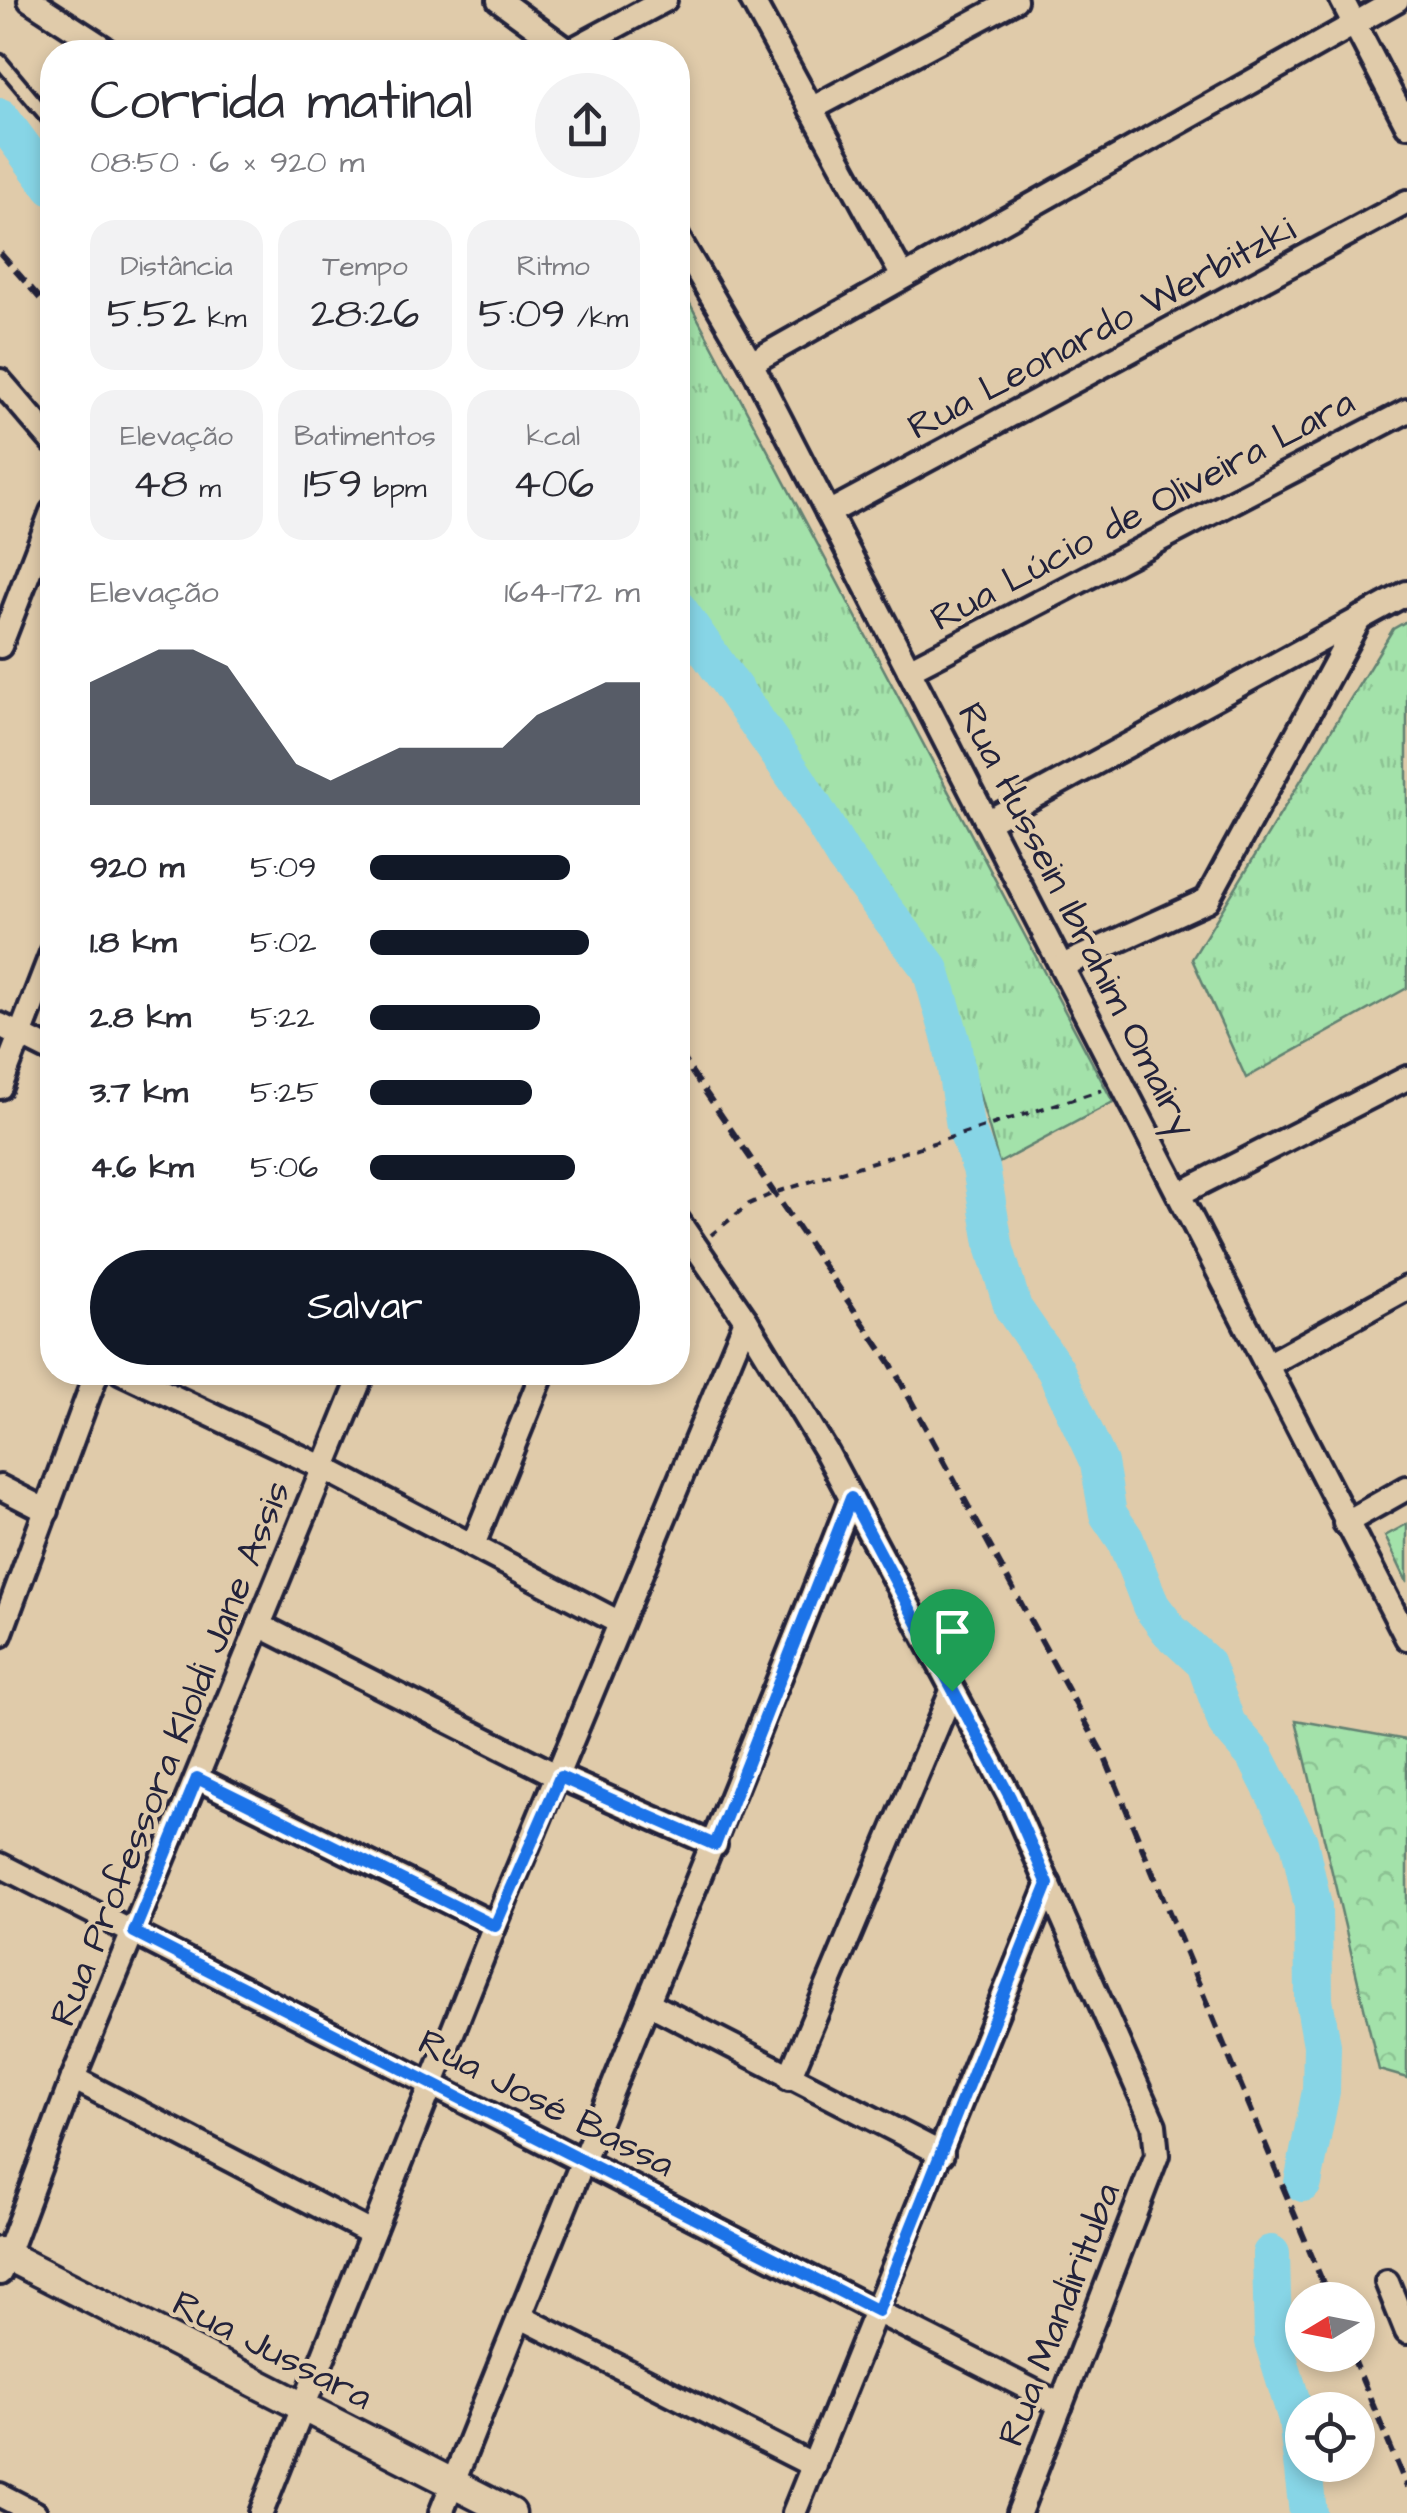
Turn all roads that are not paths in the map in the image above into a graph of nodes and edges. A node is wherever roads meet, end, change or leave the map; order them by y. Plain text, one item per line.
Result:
1 (30, 0) edge
2 (500, 0) edge
3 (666, 0) edge
4 (752, 0) edge
5 (1016, 0) edge
6 (1342, 0) edge
7 (1397, 0) edge
8 (1354, 24) junction
9 (92, 40) edge
10 (553, 40) edge
11 (591, 40) edge
12 (0, 61) edge
13 (40, 109) edge
14 (811, 110) junction
15 (1407, 125) edge
16 (1407, 202) edge
17 (690, 259) edge
18 (902, 274) junction
19 (750, 363) junction
20 (0, 381) edge
21 (1407, 411) edge
22 (40, 427) edge
23 (828, 512) junction
24 (40, 543) edge
25 (1407, 593) edge
26 (1360, 618) junction
27 (0, 646) edge
28 (909, 670) junction
29 (987, 822) junction
30 (1062, 966) junction
31 (40, 975) edge
32 (10, 1030) edge
33 (40, 1046) edge
34 (1407, 1078) edge
35 (0, 1087) edge
36 (1181, 1192) junction
37 (690, 1239) edge
38 (1407, 1288) edge
39 (746, 1320) junction
40 (1267, 1365) junction
41 (92, 1385) edge
42 (148, 1385) edge
43 (358, 1385) edge
44 (538, 1385) edge
45 (324, 1468) junction
46 (0, 1488) edge
47 (1407, 1488) edge
48 (851, 1498) junction
49 (46, 1511) junction
50 (1345, 1523) junction
51 (473, 1545) junction
52 (620, 1623) junction
53 (259, 1625) junction
54 (0, 1636) edge
55 (1407, 1638) edge
56 (952, 1691) junction
57 (560, 1777) junction
58 (197, 1778) junction
59 (715, 1845) junction
60 (0, 1865) edge
61 (1048, 1884) junction
62 (495, 1926) junction
63 (134, 1932) junction
64 (648, 2002) junction
65 (73, 2078) junction
66 (790, 2078) junction
67 (435, 2083) junction
68 (942, 2154) junction
69 (582, 2160) junction
70 (371, 2233) junction
71 (2, 2260) edge
72 (1387, 2282) dead end
73 (878, 2311) junction
74 (519, 2316) junction
75 (1407, 2332) edge
76 (301, 2404) junction
77 (1060, 2405) junction
78 (814, 2466) junction
79 (453, 2483) junction
80 (0, 2496) edge
81 (35, 2513) edge
82 (261, 2513) edge
83 (441, 2513) edge
84 (511, 2513) edge
85 (794, 2513) edge
86 (1019, 2513) edge

1 - 9 street
2 - 10 street
3 - 11 street
4 - 14 street
5 - 14 street
6 - 8 street
7 - 8 street
8 - 15 street
8 - 18 street
12 - 13 lane
14 - 18 street
16 - 23 street, Rua Leonardo Werbitzki
17 - 19 street, Rua Hussein Ibrahim Omairy
18 - 19 street
19 - 23 street, Rua Hussein Ibrahim Omairy
20 - 22 street
21 - 28 street, Rua Lúcio de Oliveira Lara
23 - 28 street, Rua Hussein Ibrahim Omairy
24 - 27 street
25 - 26 street
26 - 29 street
26 - 30 street
28 - 29 street, Rua Hussein Ibrahim Omairy
29 - 30 street, Rua Hussein Ibrahim Omairy
30 - 36 street, Rua Hussein Ibrahim Omairy
31 - 32 street
32 - 33 street
32 - 35 street
34 - 36 street
36 - 40 street, Rua Hussein Ibrahim Omairy
37 - 39 street
38 - 40 street
39 - 48 street
39 - 52 street
40 - 50 street, Rua Hussein Ibrahim Omairy
41 - 49 street
42 - 45 street
43 - 45 street, Rua Professora Kloldi Jane Assis
44 - 51 street
45 - 51 street
45 - 53 street, Rua Professora Kloldi Jane Assis
46 - 49 street
47 - 50 street
48 - 56 street
48 - 59 street
49 - 54 street
50 - 55 street, Rua Hussein Ibrahim Omairy
51 - 52 street
52 - 57 street
53 - 57 street
53 - 58 street, Rua Professora Kloldi Jane Assis
56 - 61 street
56 - 66 street
57 - 59 street
57 - 62 street
58 - 62 street
58 - 63 street, Rua Professora Kloldi Jane Assis
59 - 64 street
60 - 63 street, Rua José Bassa
61 - 68 street
61 - 77 street, Rua Mandirituba
62 - 67 street
63 - 65 street, Rua Professora Kloldi Jane Assis
63 - 67 street, Rua José Bassa
64 - 66 street
64 - 69 street
65 - 70 street
65 - 71 street, Rua Professora Kloldi Jane Assis
66 - 68 street
67 - 69 street, Rua José Bassa
67 - 70 street
68 - 73 street
69 - 73 street, Rua José Bassa
69 - 74 street
70 - 76 street
71 - 76 street, Rua Jussara
72 - 75 street
73 - 77 street, Rua José Bassa
73 - 78 street
74 - 78 street
74 - 79 street
76 - 79 street, Rua Jussara
76 - 82 street
77 - 86 street, Rua Mandirituba
78 - 85 street
79 - 83 street
79 - 84 street, Rua Jussara
80 - 81 street

